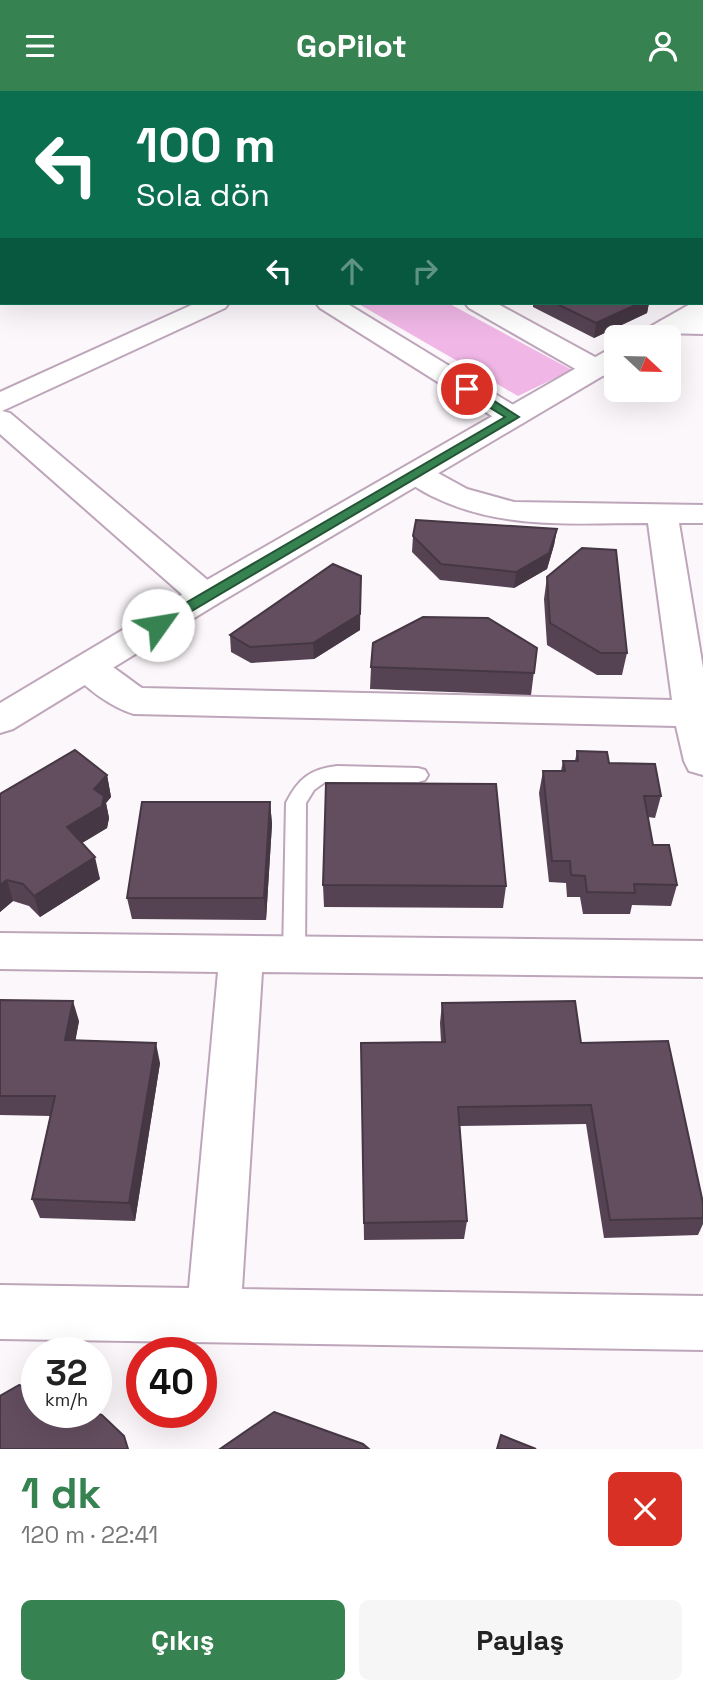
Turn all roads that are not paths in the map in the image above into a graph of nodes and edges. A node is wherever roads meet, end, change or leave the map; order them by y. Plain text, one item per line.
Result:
1 (212, 305) edge
2 (332, 305) edge
3 (482, 305) edge
4 (703, 307) edge
5 (671, 325) edge
6 (703, 326) edge
7 (681, 329) edge
8 (604, 362) edge
9 (604, 364) edge
10 (0, 403) edge
11 (513, 417) junction
12 (0, 419) edge
13 (416, 473) junction
14 (662, 514) junction
15 (703, 514) edge
16 (205, 596) junction
17 (88, 668) junction
18 (692, 713) junction
19 (0, 720) edge
20 (703, 761) edge
21 (418, 775) dead end
22 (0, 951) edge
23 (240, 955) junction
24 (294, 956) junction
25 (703, 959) edge
26 (0, 1312) edge
27 (213, 1316) junction
28 (703, 1323) edge

1 - 10 street
2 - 11 street
3 - 8 street
4 - 5 street
6 - 7 street
9 - 11 street
11 - 13 street
12 - 16 street
13 - 14 street
13 - 16 street
14 - 15 street
14 - 18 street
16 - 17 street
17 - 18 street
17 - 19 street
18 - 20 street
21 - 24 lane
22 - 23 street
23 - 24 street
23 - 27 street
24 - 25 street
26 - 27 street
27 - 28 street

